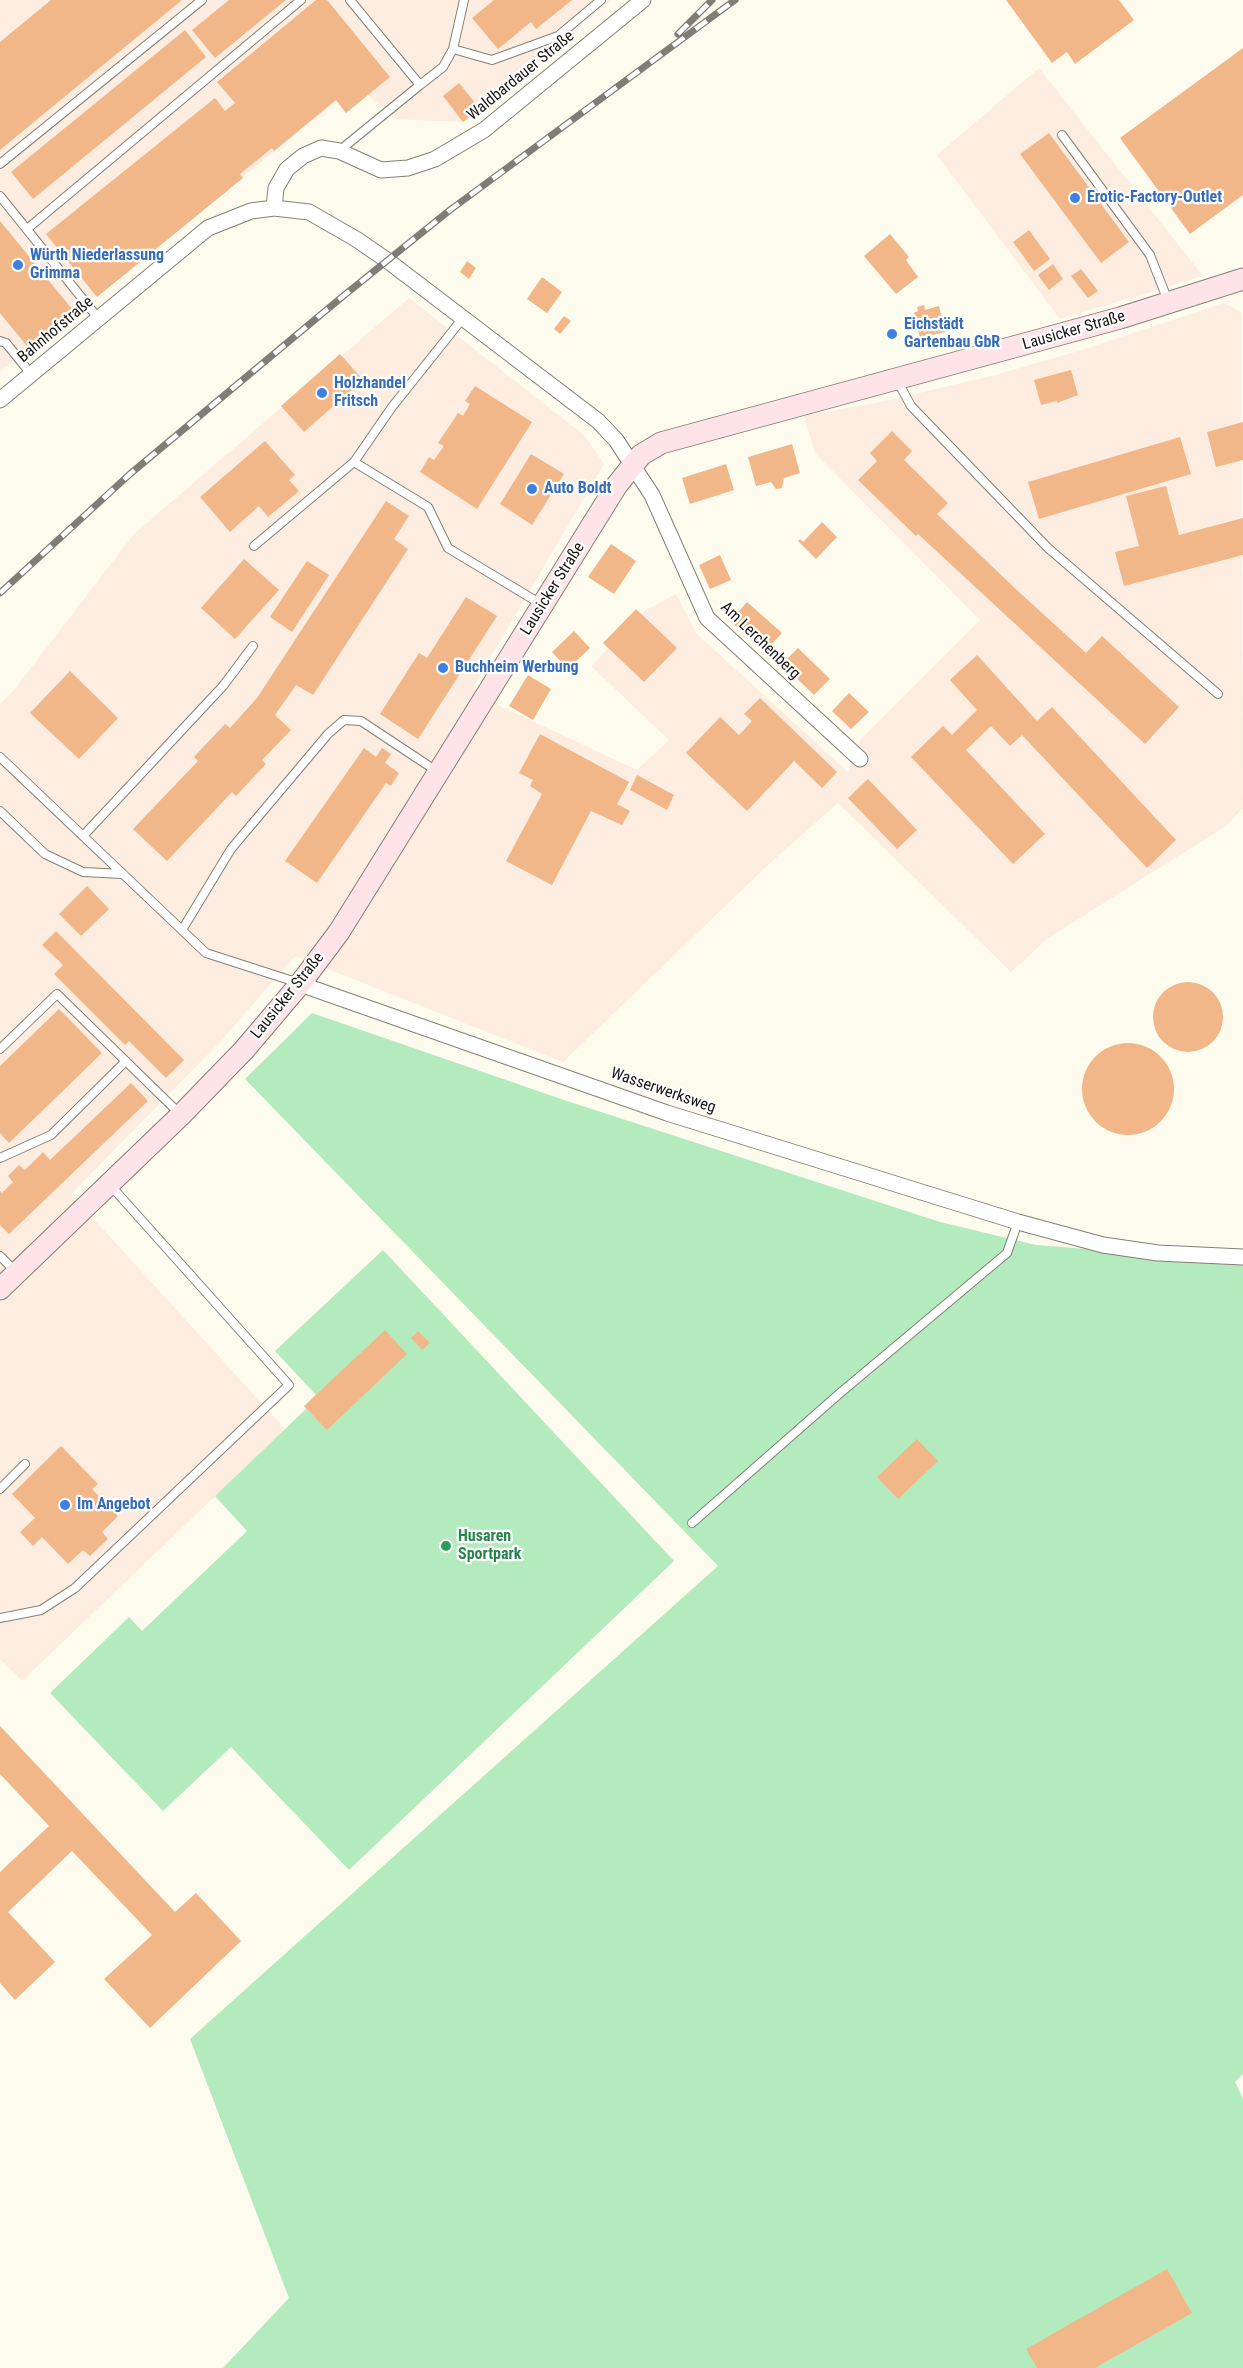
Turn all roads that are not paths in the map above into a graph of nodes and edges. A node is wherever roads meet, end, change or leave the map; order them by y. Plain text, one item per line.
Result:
1 (202, 0) edge
2 (301, 0) edge
3 (350, 0) edge
4 (464, 0) edge
5 (601, 0) edge
6 (643, 0) edge
7 (453, 49) junction
8 (420, 86) junction
9 (1062, 135) dead end
10 (339, 151) junction
11 (0, 164) edge
12 (0, 196) edge
13 (274, 208) junction
14 (27, 230) junction
15 (1243, 279) edge
16 (1168, 303) junction
17 (98, 318) junction
18 (463, 318) junction
19 (0, 341) edge
20 (31, 374) junction
21 (897, 379) junction
22 (0, 400) edge
23 (354, 462) junction
24 (633, 463) junction
25 (254, 546) dead end
26 (543, 606) junction
27 (253, 646) dead end
28 (1218, 694) dead end
29 (0, 757) edge
30 (860, 759) dead end
31 (439, 773) junction
32 (0, 811) edge
33 (83, 836) junction
34 (123, 874) junction
35 (182, 930) junction
36 (300, 984) junction
37 (0, 1048) edge
38 (126, 1061) junction
39 (181, 1115) junction
40 (0, 1158) edge
41 (110, 1185) junction
42 (1018, 1222) junction
43 (0, 1256) edge
44 (1243, 1257) edge
45 (17, 1273) junction
46 (0, 1289) edge
47 (25, 1464) dead end
48 (0, 1489) edge
49 (692, 1523) dead end
50 (0, 1618) edge

1 - 11 lane
2 - 14 lane
3 - 8 lane
4 - 7 lane
5 - 7 lane
6 - 10 street, Waldbardauer Straße
7 - 8 lane
8 - 10 lane
9 - 16 lane
10 - 13 street, Waldbardauer Straße
12 - 14 lane
13 - 17 street, Bahnhofstraße
13 - 18 street, Bahnhofstraße
14 - 17 lane
15 - 16 main road, Lausicker Straße
16 - 21 main road, Lausicker Straße
17 - 20 street, Bahnhofstraße
18 - 23 lane
18 - 24 street, Am Lerchenberg
19 - 20 lane
20 - 22 street, Bahnhofstraße
21 - 24 main road, Lausicker Straße
21 - 28 lane
23 - 25 lane
23 - 26 lane
24 - 26 main road, Lausicker Straße
24 - 30 street, Am Lerchenberg
26 - 31 main road, Lausicker Straße
27 - 33 lane
29 - 33 lane
31 - 35 lane
31 - 36 main road, Lausicker Straße
32 - 34 lane
33 - 34 lane
34 - 35 lane
35 - 36 lane
36 - 39 main road, Lausicker Straße
36 - 42 street, Wasserwerksweg
37 - 38 lane
38 - 39 lane
38 - 40 lane
39 - 41 main road, Lausicker Straße
41 - 45 main road, Lausicker Straße
41 - 50 lane
42 - 44 street, Wasserwerksweg
42 - 49 lane
43 - 45 lane
45 - 46 main road, Lausicker Straße
47 - 48 lane

